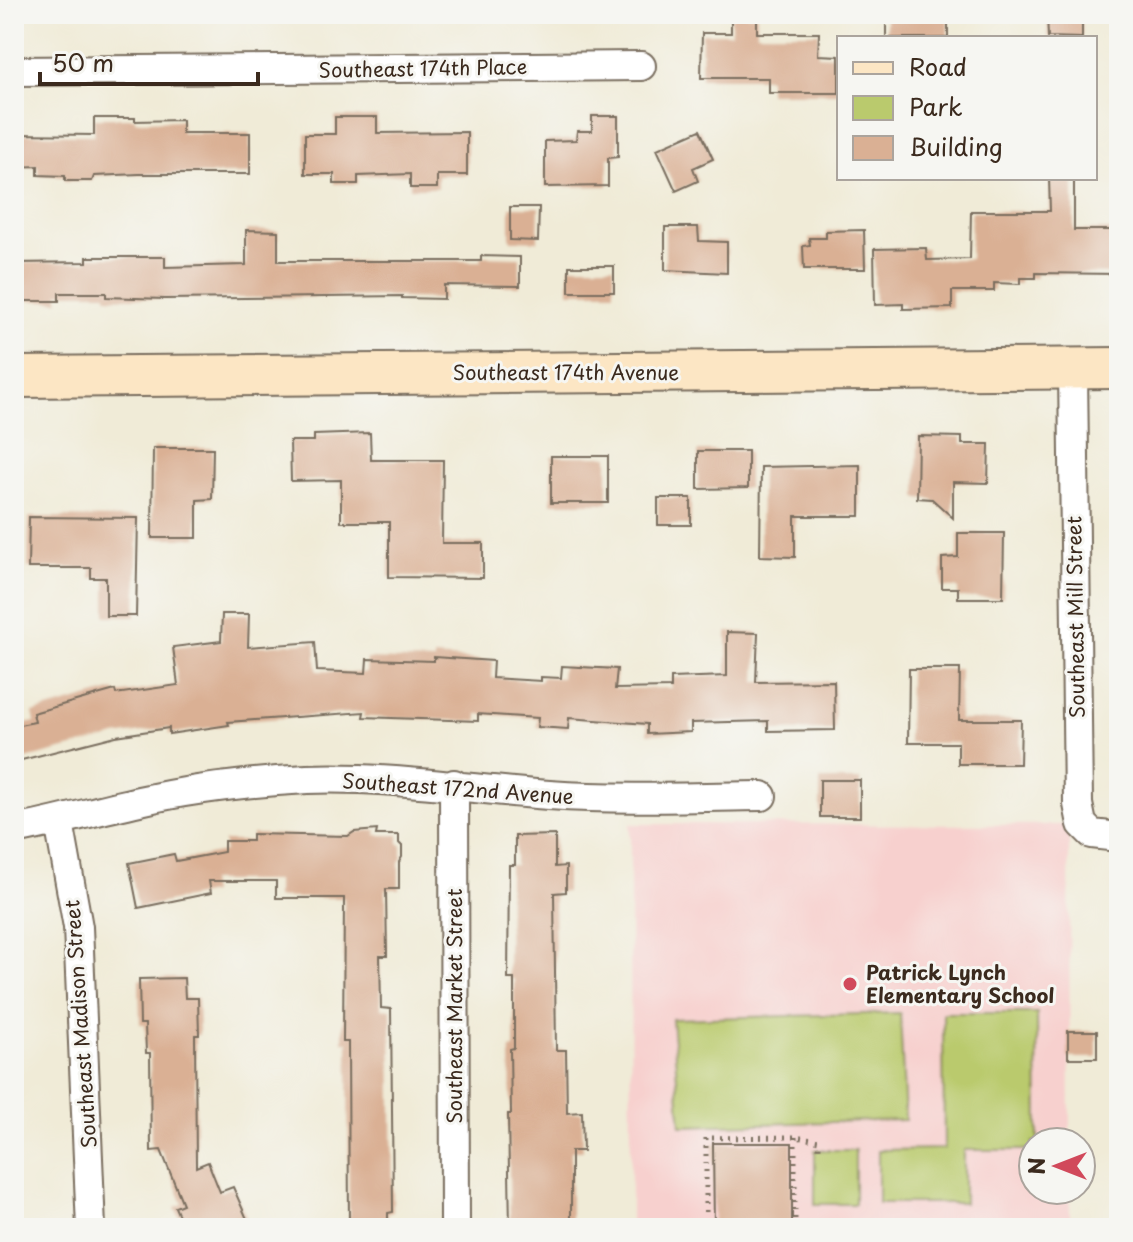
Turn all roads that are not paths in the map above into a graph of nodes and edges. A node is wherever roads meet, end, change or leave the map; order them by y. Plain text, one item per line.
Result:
1 (641, 66) dead end
2 (14, 71) edge
3 (1119, 368) edge
4 (1073, 369) junction
5 (14, 377) edge
6 (454, 784) junction
7 (762, 796) dead end
8 (59, 822) junction
9 (14, 830) edge
10 (1119, 837) edge
11 (91, 1228) edge
12 (455, 1228) edge

1 - 2 street, Southeast 174th Place
3 - 4 street, Southeast 174th Avenue
4 - 5 street, Southeast 174th Avenue
4 - 10 street, Southeast Mill Street
6 - 7 street, Southeast 172nd Avenue
6 - 8 street, Southeast 172nd Avenue
6 - 12 street, Southeast Market Street
8 - 9 street, Southeast 172nd Avenue
8 - 11 street, Southeast Madison Street

